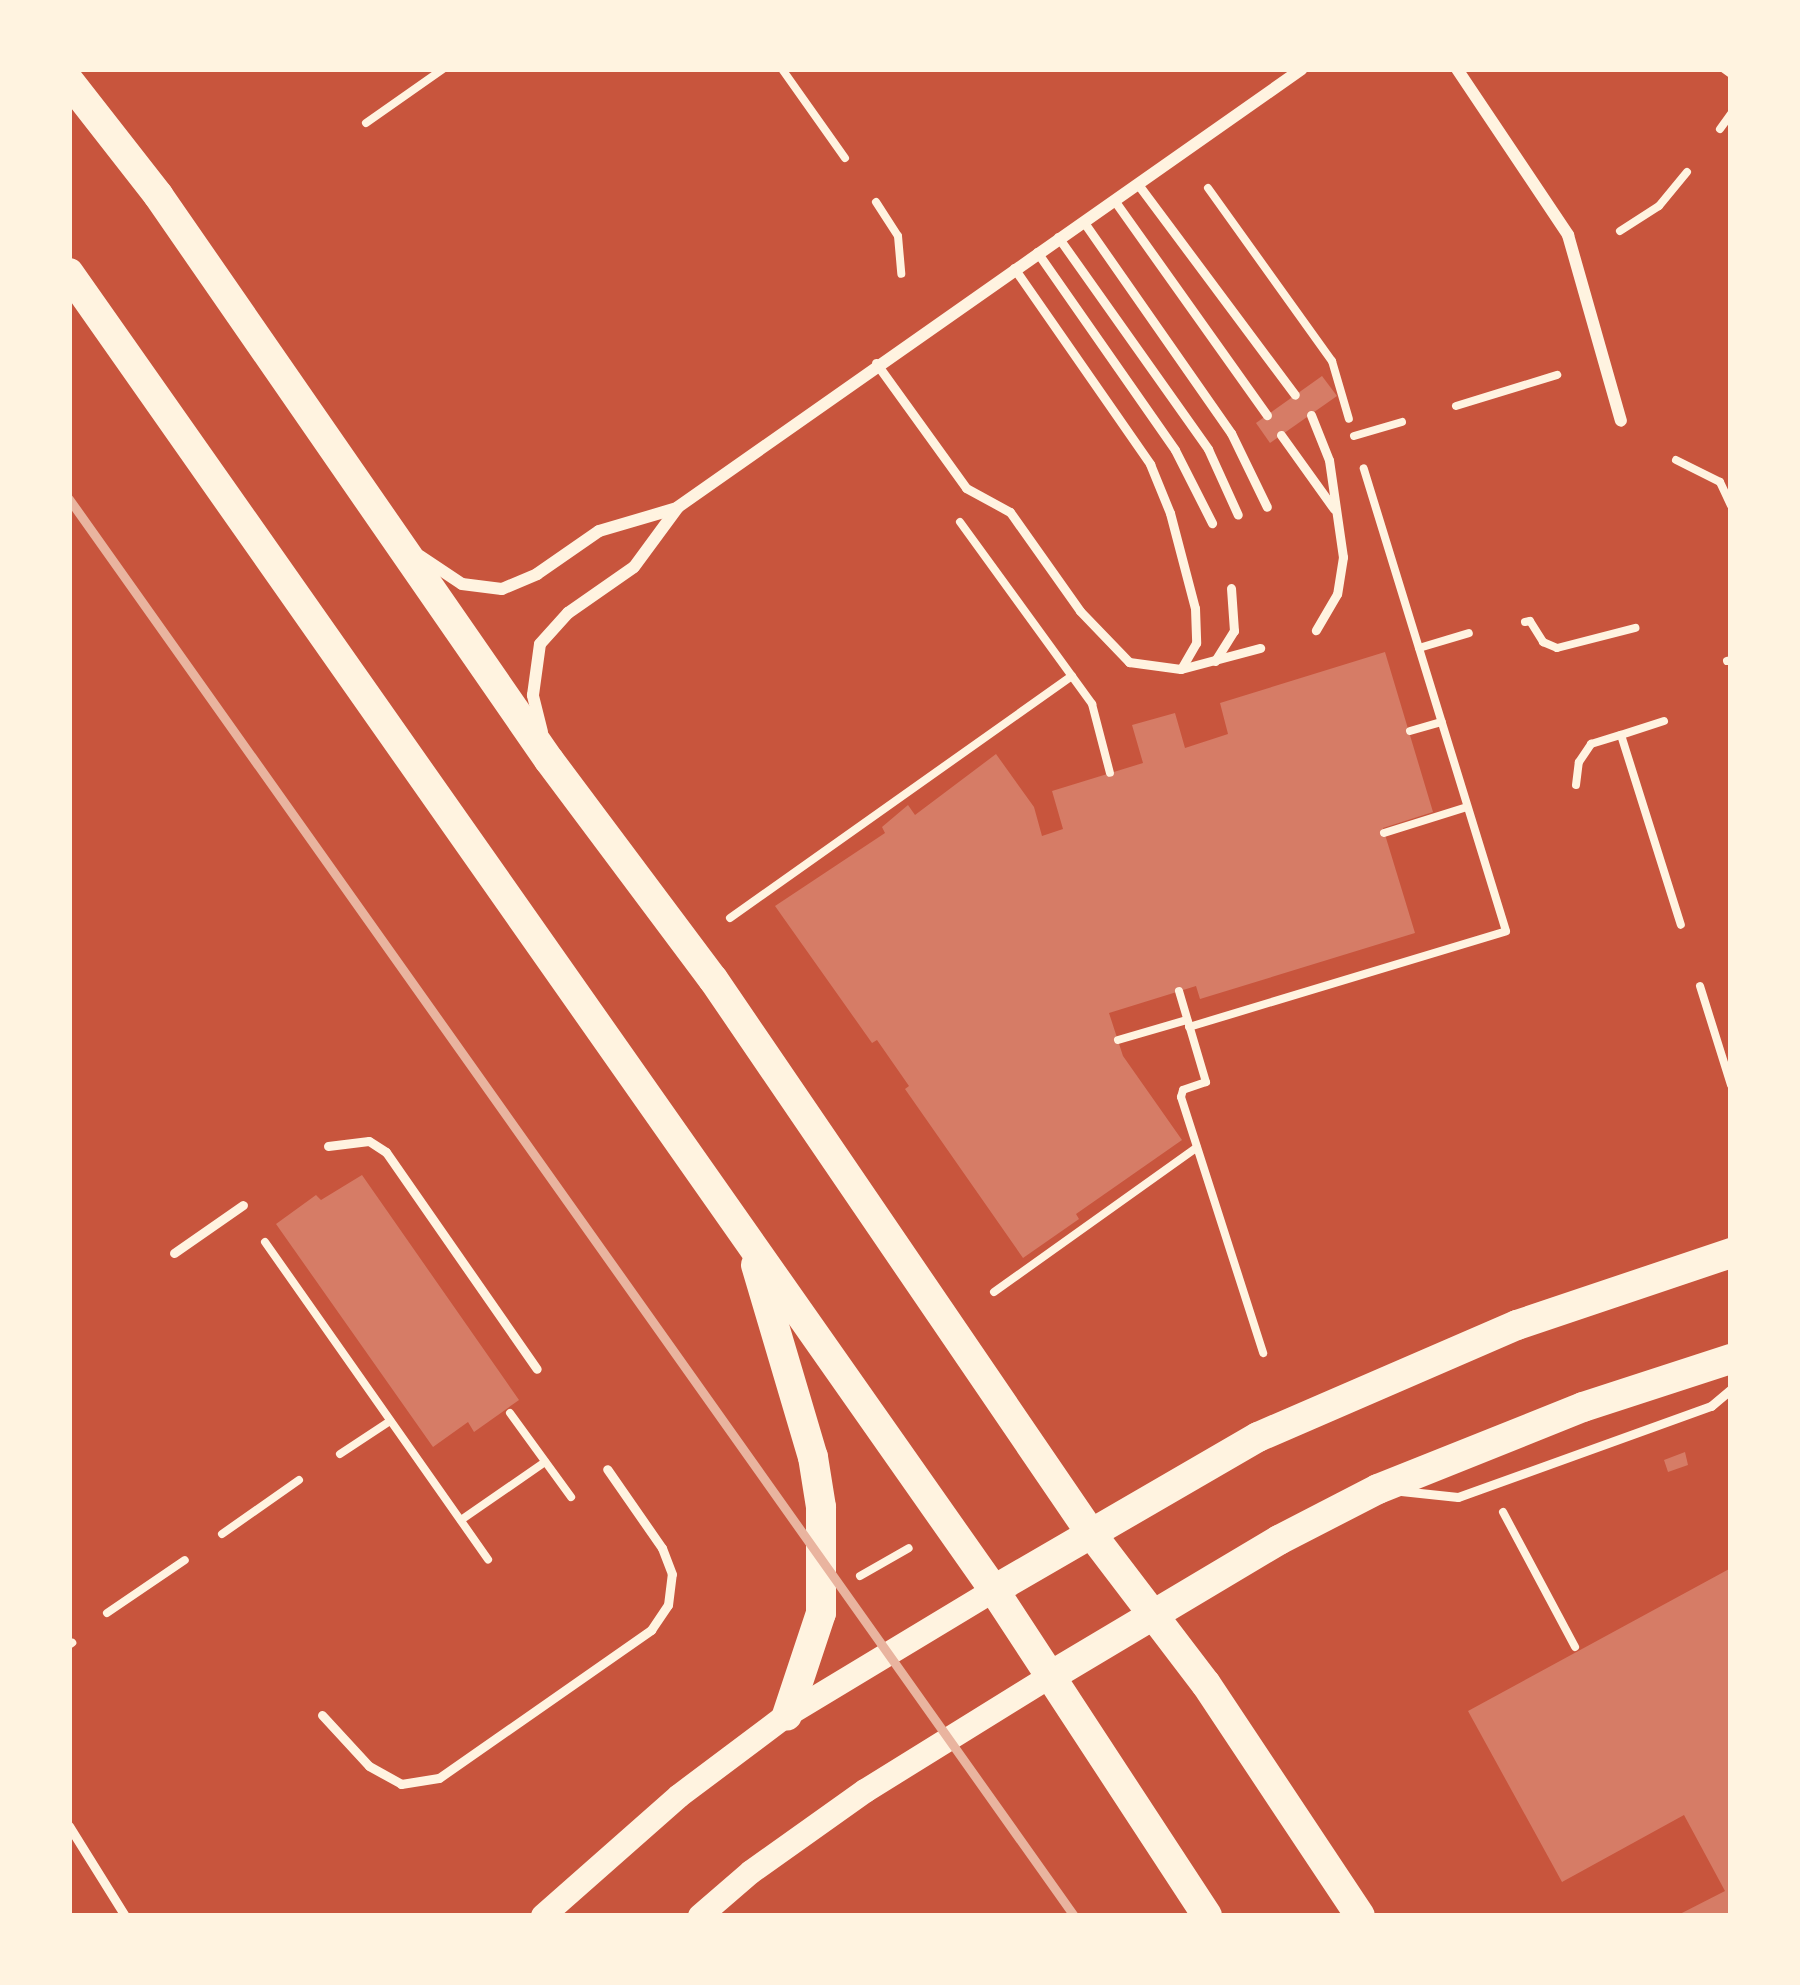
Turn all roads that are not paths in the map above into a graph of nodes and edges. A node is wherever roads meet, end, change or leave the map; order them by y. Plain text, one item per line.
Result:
1 (1302, 69) edge
2 (1457, 69) edge
3 (69, 81) edge
4 (1137, 183) junction
5 (1114, 200) junction
6 (1083, 220) junction
7 (1058, 237) junction
8 (1037, 252) junction
9 (1014, 268) junction
10 (69, 273) edge
11 (876, 363) junction
12 (1295, 394) dead end
13 (1267, 415) dead end
14 (1311, 415) dead end
15 (1621, 421) dead end
16 (1281, 435) dead end
17 (1267, 506) dead end
18 (678, 507) junction
19 (1238, 515) dead end
20 (1339, 515) junction
21 (1212, 523) dead end
22 (393, 538) junction
23 (1231, 588) dead end
24 (1316, 630) dead end
25 (1259, 648) dead end
26 (1215, 661) junction
27 (1181, 669) junction
28 (549, 760) junction
29 (328, 1146) dead end
30 (243, 1205) dead end
31 (747, 1236) junction
32 (1731, 1252) edge
33 (174, 1253) dead end
34 (1731, 1359) edge
35 (537, 1370) dead end
36 (1731, 1389) edge
37 (607, 1469) dead end
38 (1378, 1489) junction
39 (1090, 1532) junction
40 (994, 1590) junction
41 (1157, 1613) junction
42 (1049, 1677) junction
43 (322, 1715) dead end
44 (787, 1715) junction
45 (69, 1826) edge
46 (125, 1916) edge
47 (543, 1916) edge
48 (700, 1916) edge
49 (1207, 1916) edge
50 (1360, 1916) edge

1 - 4 street
2 - 15 street
3 - 22 main road
4 - 5 street
4 - 12 lane
5 - 6 street
5 - 13 lane
6 - 7 street
6 - 17 lane
7 - 8 street
7 - 19 lane
8 - 9 street
8 - 21 lane
9 - 11 street
9 - 27 lane
10 - 31 main road
11 - 18 street
11 - 27 lane
14 - 20 lane
16 - 20 lane
18 - 22 street
18 - 28 street
20 - 24 lane
22 - 28 main road
23 - 26 lane
25 - 26 lane
26 - 27 lane
28 - 39 main road
29 - 35 lane
30 - 33 lane
31 - 40 main road
31 - 44 main road
32 - 39 main road
34 - 38 main road
36 - 38 lane
37 - 43 lane
38 - 41 main road
39 - 40 main road
39 - 41 main road
40 - 42 main road
40 - 44 main road
41 - 42 main road
41 - 50 main road
42 - 48 main road
42 - 49 main road
44 - 47 main road
45 - 46 lane

